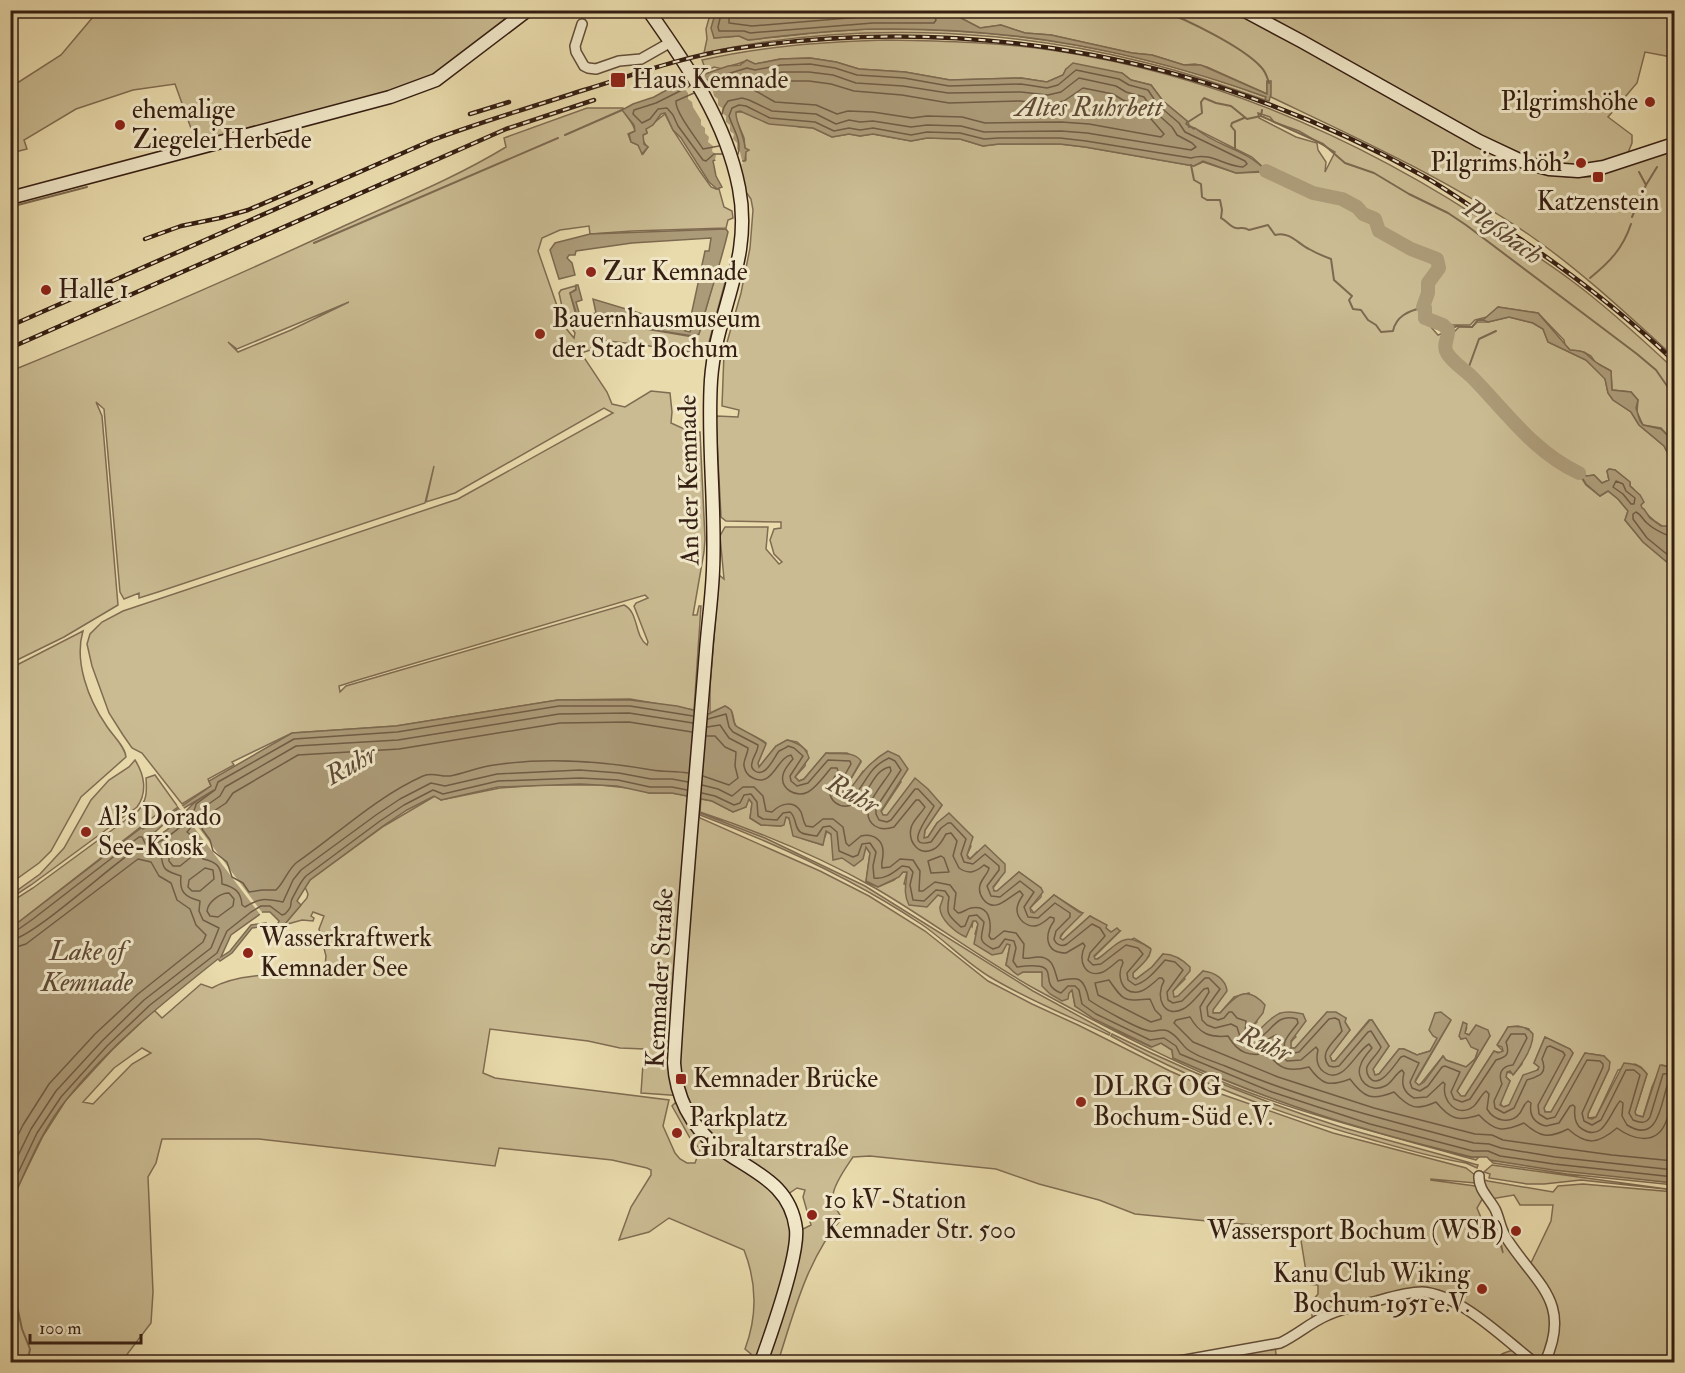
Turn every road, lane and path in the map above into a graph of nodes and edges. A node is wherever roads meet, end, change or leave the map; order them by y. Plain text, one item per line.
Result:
1 (528, 10) edge
2 (1242, 10) edge
3 (648, 11) edge
4 (582, 24) dead end
5 (671, 42) junction
6 (1674, 144) edge
7 (10, 198) edge
8 (704, 686) joint
9 (1479, 1176) dead end
10 (761, 1362) edge
11 (1174, 1362) edge
12 (1534, 1362) edge
13 (1545, 1362) edge

1 - 7 main road
2 - 6 main road
3 - 5 main road, An der Kemnade
4 - 5 street
5 - 8 main road, An der Kemnade
8 - 10 main road, Kemnader Straße
9 - 13 street
11 - 12 street

